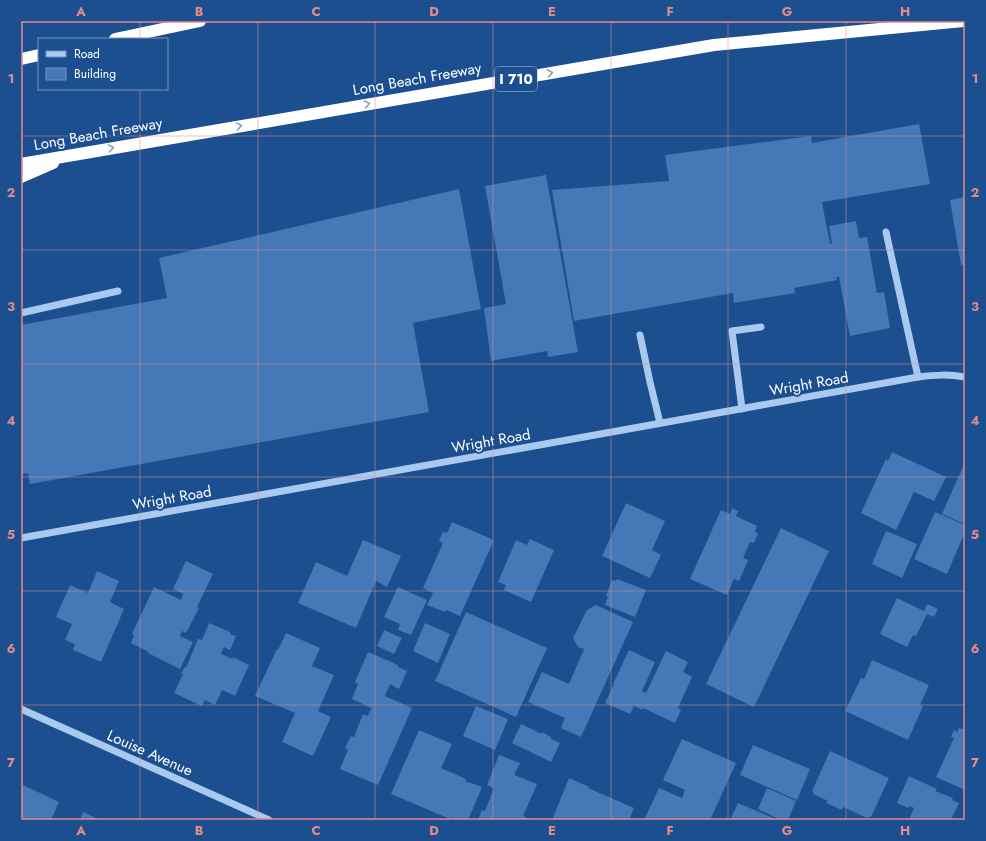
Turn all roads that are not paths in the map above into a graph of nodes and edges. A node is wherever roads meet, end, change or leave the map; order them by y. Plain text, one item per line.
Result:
1 (200, 21) edge
2 (963, 21) edge
3 (120, 38) edge
4 (38, 55) edge
5 (21, 59) edge
6 (72, 155) junction
7 (21, 164) edge
8 (21, 176) edge
9 (886, 232) dead end
10 (118, 291) dead end
11 (21, 313) edge
12 (761, 327) dead end
13 (640, 334) dead end
14 (918, 377) junction
15 (965, 377) edge
16 (742, 409) junction
17 (660, 424) junction
18 (21, 538) edge
19 (21, 709) edge
20 (269, 820) edge

1 - 3 highway
6 -> 2 highway, Long Beach Freeway / I 710
4 - 5 highway
6 - 7 highway, Long Beach Freeway / I 710
6 - 8 highway
9 - 14 street
10 - 11 street
12 - 16 street
13 - 17 street
14 - 15 street, Wright Road
14 - 16 street, Wright Road
16 - 17 street, Wright Road
17 - 18 street, Wright Road
19 - 20 street, Louise Avenue

